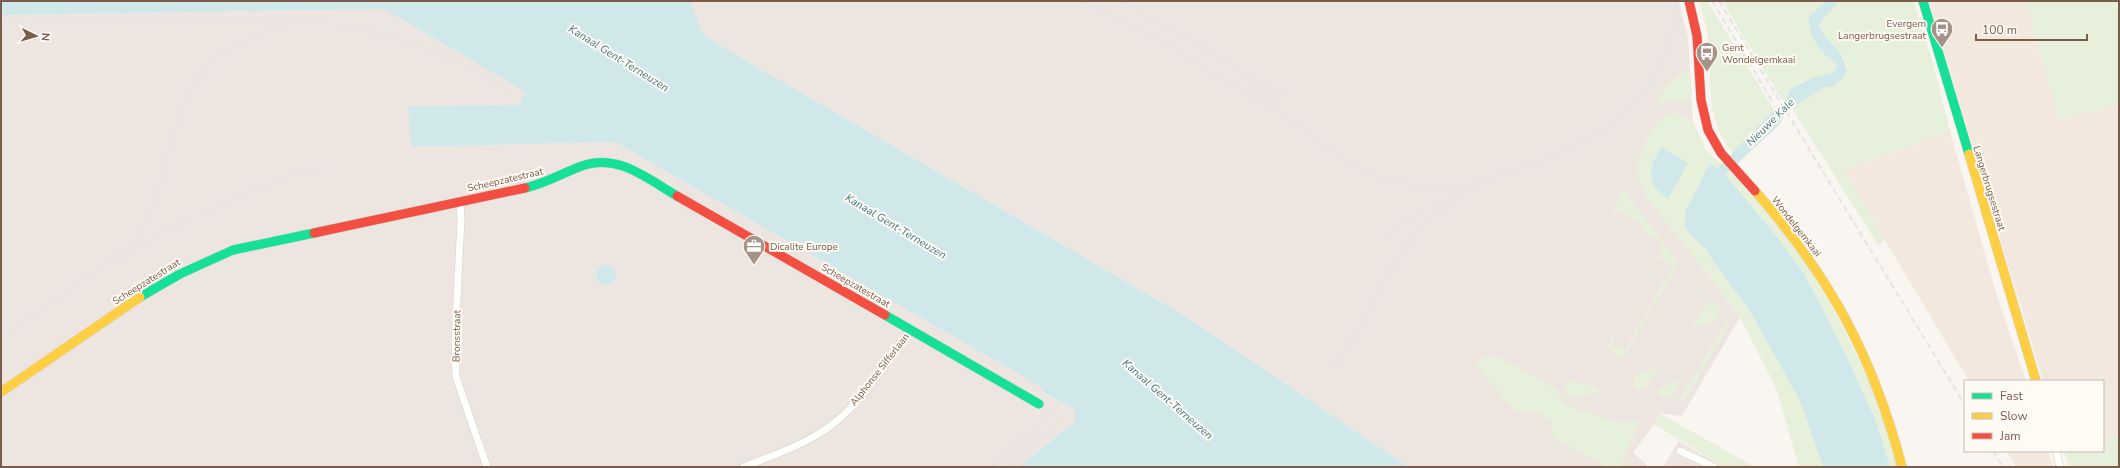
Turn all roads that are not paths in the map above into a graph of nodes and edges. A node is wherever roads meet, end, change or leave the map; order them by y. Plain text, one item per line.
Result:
1 (1689, 1) edge
2 (1923, 1) edge
3 (460, 201) junction
4 (911, 329) junction
5 (2036, 380) edge
6 (1, 392) edge
7 (1039, 404) dead end
8 (1680, 451) dead end
9 (2056, 452) edge
10 (487, 467) edge
11 (743, 467) edge
12 (1714, 467) edge
13 (1902, 467) edge
14 (2060, 467) edge

1 - 13 street, Wondelgemkaai
2 - 5 street, Langerbrugsestraat
3 - 4 street, Scheepzatestraat
3 - 6 street, Scheepzatestraat
3 - 10 street, Bronsstraat
4 - 7 street, Scheepzatestraat
4 - 11 street, Alphonse Sifferlaan
8 - 12 street
9 - 14 street

